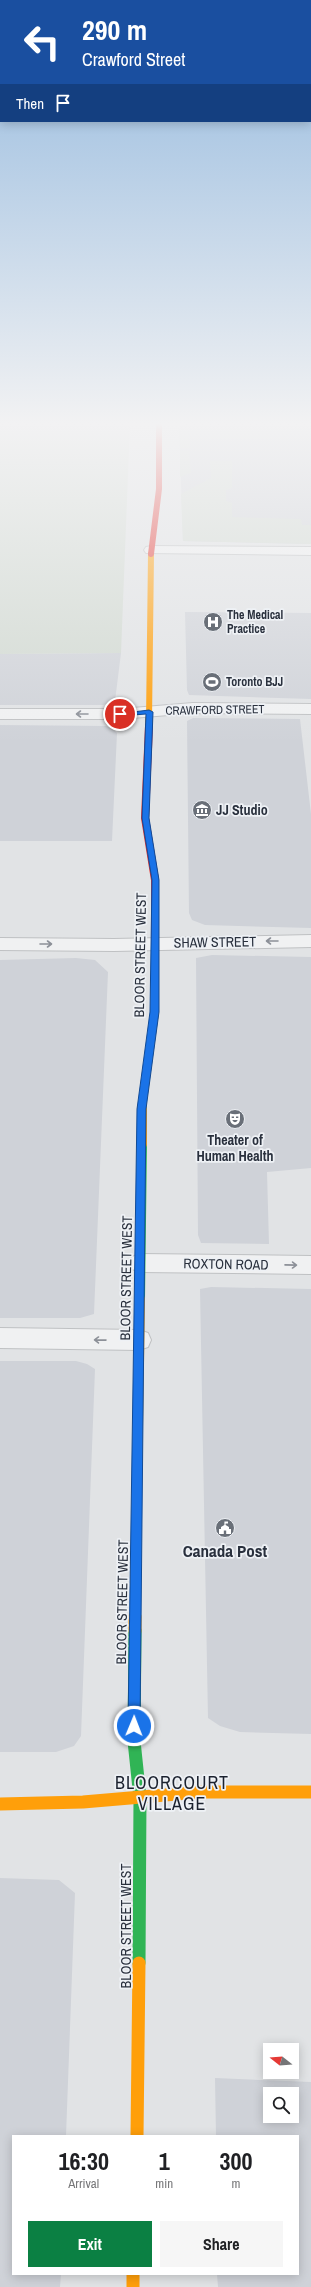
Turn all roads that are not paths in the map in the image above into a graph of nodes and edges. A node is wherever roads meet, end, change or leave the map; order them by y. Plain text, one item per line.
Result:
1 (153, 530) edge
2 (151, 550) junction
3 (311, 551) edge
4 (311, 709) edge
5 (149, 712) junction
6 (0, 714) edge
7 (311, 941) edge
8 (155, 943) junction
9 (0, 944) edge
10 (140, 1263) junction
11 (311, 1266) edge
12 (0, 1338) edge
13 (139, 1340) junction
14 (311, 1792) edge
15 (140, 1798) junction
16 (0, 1804) edge
17 (137, 2135) edge
18 (133, 2275) edge
19 (133, 2287) edge

1 - 2 main road, BLOOR STREET WEST
2 - 3 street
2 - 5 main road, BLOOR STREET WEST
4 - 5 street, CRAWFORD STREET
5 -> 6 street, CRAWFORD STREET
5 - 8 main road, BLOOR STREET WEST
7 -> 8 street, SHAW STREET
9 -> 8 street, SHAW STREET
8 - 10 main road, BLOOR STREET WEST
10 -> 11 street, ROXTON ROAD
10 - 13 main road, BLOOR STREET WEST
13 -> 12 street
13 - 15 main road, BLOOR STREET WEST
14 - 15 main road
15 - 16 main road
15 - 17 main road, BLOOR STREET WEST
18 - 19 main road

